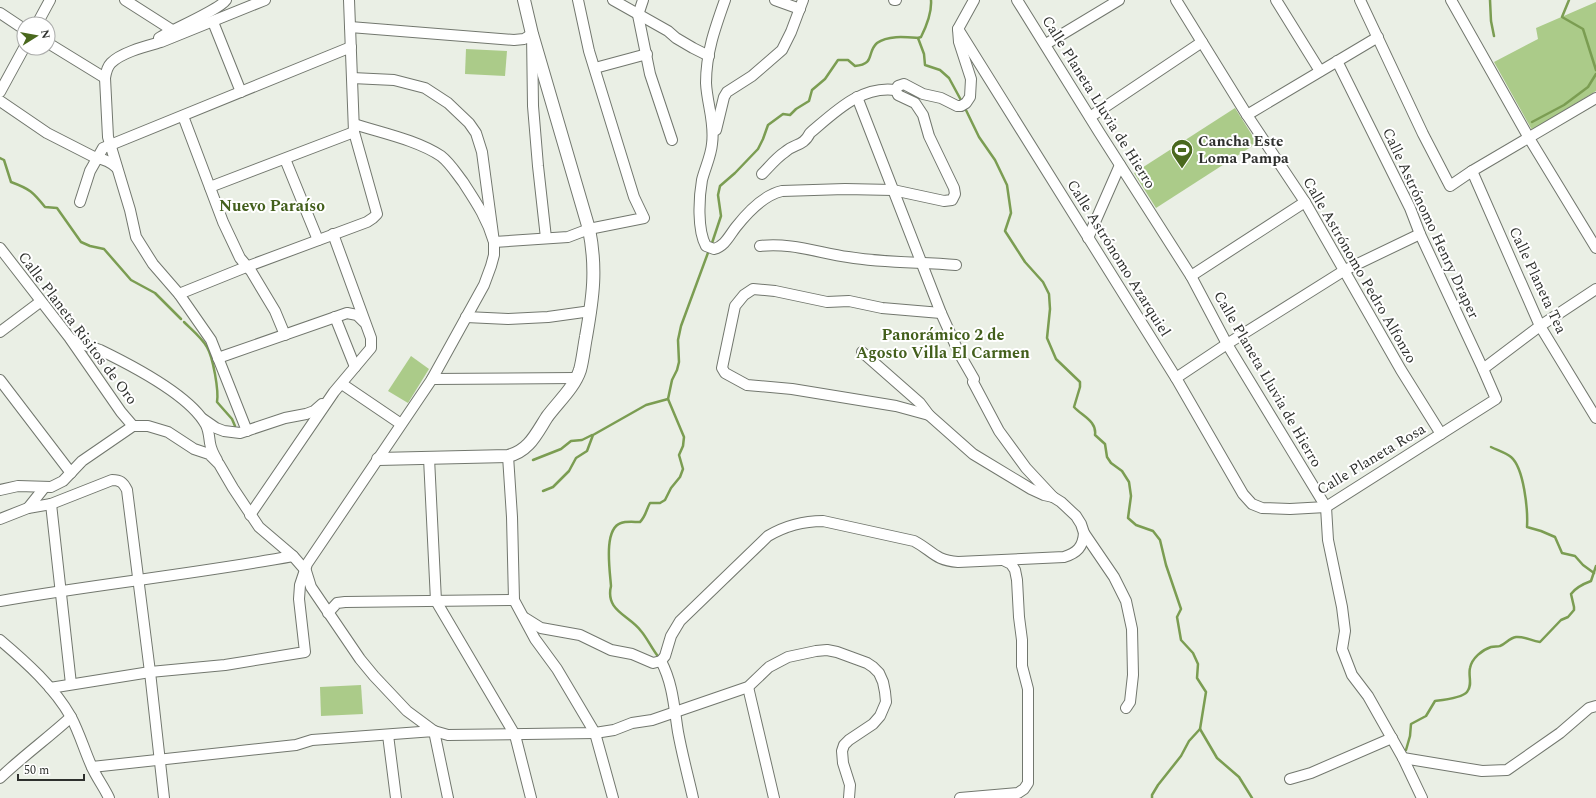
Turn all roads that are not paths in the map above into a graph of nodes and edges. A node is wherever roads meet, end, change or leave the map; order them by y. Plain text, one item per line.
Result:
1 (50, 0) edge
2 (125, 0) edge
3 (226, 0) edge
4 (265, 0) edge
5 (349, 0) edge
6 (524, 0) edge
7 (578, 0) edge
8 (613, 0) edge
9 (643, 0) edge
10 (725, 0) edge
11 (775, 0) edge
12 (974, 0) edge
13 (1017, 0) edge
14 (1119, 0) edge
15 (1176, 0) edge
16 (1276, 0) edge
17 (1360, 0) edge
18 (1451, 0) edge
19 (801, 4) edge
20 (0, 13) edge
21 (638, 15) junction
22 (41, 16) edge
23 (213, 22) junction
24 (16, 23) edge
25 (350, 27) junction
26 (958, 29) junction
27 (172, 30) junction
28 (532, 34) junction
29 (1378, 37) junction
30 (1202, 42) junction
31 (1046, 44) junction
32 (147, 46) junction
33 (351, 47) junction
34 (56, 48) edge
35 (647, 54) junction
36 (20, 56) edge
37 (709, 56) junction
38 (1337, 61) junction
39 (595, 68) junction
40 (1320, 71) junction
41 (105, 78) junction
42 (352, 78) junction
43 (896, 90) junction
44 (0, 92) edge
45 (241, 92) junction
46 (856, 97) junction
47 (1596, 99) edge
48 (0, 101) edge
49 (1248, 114) junction
50 (183, 116) junction
51 (1090, 116) junction
52 (354, 128) junction
53 (1529, 138) junction
54 (672, 140) dead end
55 (712, 145) junction
56 (110, 146) junction
57 (96, 158) junction
58 (285, 159) junction
59 (1120, 165) junction
60 (117, 168) junction
61 (1472, 171) junction
62 (762, 174) dead end
63 (210, 187) junction
64 (893, 190) junction
65 (80, 202) dead end
66 (1304, 202) junction
67 (589, 228) junction
68 (333, 234) junction
69 (1420, 234) junction
70 (546, 238) junction
71 (1088, 238) junction
72 (318, 240) junction
73 (494, 242) junction
74 (760, 246) dead end
75 (0, 248) edge
76 (1596, 248) edge
77 (921, 263) junction
78 (956, 265) dead end
79 (246, 267) junction
80 (1345, 270) junction
81 (1191, 276) junction
82 (1596, 290) edge
83 (179, 294) junction
84 (40, 302) junction
85 (591, 311) junction
86 (941, 313) junction
87 (466, 316) junction
88 (335, 317) junction
89 (364, 322) junction
90 (1540, 326) junction
91 (0, 332) edge
92 (285, 335) junction
93 (69, 337) junction
94 (1227, 344) junction
95 (862, 352) dead end
96 (218, 358) junction
97 (356, 367) junction
98 (1483, 369) junction
99 (576, 378) junction
100 (1176, 378) junction
101 (432, 379) junction
102 (0, 380) edge
103 (342, 384) junction
104 (334, 392) junction
105 (1496, 399) joint
106 (929, 415) junction
107 (200, 417) junction
108 (1596, 418) edge
109 (401, 424) junction
110 (133, 426) junction
111 (246, 431) junction
112 (1441, 434) junction
113 (508, 456) junction
114 (429, 458) junction
115 (378, 459) junction
116 (219, 464) junction
117 (71, 473) junction
118 (44, 488) junction
119 (0, 490) edge
120 (1053, 497) junction
121 (51, 504) junction
122 (1252, 504) joint
123 (1326, 507) junction
124 (28, 508) junction
125 (250, 515) junction
126 (0, 519) edge
127 (1084, 534) junction
128 (293, 556) junction
129 (1003, 560) junction
130 (306, 571) junction
131 (139, 579) junction
132 (61, 592) junction
133 (514, 600) junction
134 (0, 601) edge
135 (436, 601) junction
136 (328, 613) junction
137 (525, 618) junction
138 (0, 640) edge
139 (661, 661) junction
140 (150, 672) junction
141 (71, 684) junction
142 (748, 687) junction
143 (50, 688) junction
144 (1596, 706) edge
145 (1126, 708) dead end
146 (675, 711) junction
147 (71, 718) junction
148 (434, 731) junction
149 (595, 733) junction
150 (388, 735) junction
151 (515, 735) junction
152 (1392, 738) junction
153 (1403, 758) junction
154 (159, 759) junction
155 (92, 767) junction
156 (0, 778) edge
157 (1290, 779) dead end
158 (108, 798) edge
159 (164, 798) edge
160 (396, 798) edge
161 (448, 798) edge
162 (531, 798) edge
163 (613, 798) edge
164 (693, 798) edge
165 (774, 798) edge
166 (849, 798) edge
167 (960, 798) edge
168 (1422, 798) edge

1 - 22 street
2 - 27 street
3 - 27 street
4 - 23 street
5 - 25 street
6 - 28 street
7 - 39 street
8 - 21 street
9 - 21 street
10 - 37 street
11 - 19 street
12 - 26 street
13 - 31 street, Calle Planeta Lluvia de Hierro
14 - 31 street
15 - 30 street, Calle Astrónomo Pedro Alfonzo
16 - 40 street
17 - 29 street
18 - 53 street
19 - 55 street
20 - 24 street
21 - 35 street
21 - 37 street
23 - 32 street
23 - 45 street
25 - 28 street
25 - 33 street
26 - 43 street
26 - 71 street, Calle Astrónomo Azarquiel
27 - 32 street
28 - 67 street
28 - 70 street
29 - 38 street
29 - 61 street
30 - 49 street, Calle Astrónomo Pedro Alfonzo
30 - 51 street
31 - 51 street, Calle Planeta Lluvia de Hierro
32 - 41 street
33 - 42 street
33 - 45 street
34 - 41 street
35 - 39 street
35 - 54 street
36 - 44 street
37 - 55 street
38 - 40 street
38 - 69 street, Calle Astrónomo Henry Draper
39 - 67 street
40 - 49 street
41 - 56 street
42 - 52 street
42 - 73 street
43 - 46 street
43 - 64 street
45 - 50 street
46 - 62 street
46 - 64 street
47 - 53 street
48 - 57 street
49 - 66 street, Calle Astrónomo Pedro Alfonzo
50 - 56 street
50 - 63 street
51 - 59 street, Calle Planeta Lluvia de Hierro
52 - 58 street
52 - 68 street
52 - 73 street
53 - 61 street
53 - 76 street
55 - 64 street
56 - 57 street
56 - 60 street
57 - 60 street
57 - 65 street
58 - 63 street
58 - 72 street
59 - 71 street
59 - 81 street, Calle Planeta Lluvia de Hierro
60 - 83 street
61 - 90 street, Calle Planeta Tea
63 - 79 street
64 - 77 street
66 - 80 street, Calle Astrónomo Pedro Alfonzo
66 - 81 street
67 - 70 street
67 - 85 street
68 - 72 street
68 - 89 street
69 - 80 street
69 - 98 street, Calle Astrónomo Henry Draper
70 - 73 street
71 - 100 street, Calle Astrónomo Azarquiel
72 - 79 street
73 - 87 street
74 - 77 street
75 - 84 street, Calle Planeta Risitos de Oro
77 - 78 street
77 - 86 street
79 - 83 street
79 - 92 street
80 - 94 street
80 - 112 street, Calle Astrónomo Pedro Alfonzo
81 - 94 street, Calle Planeta Lluvia de Hierro
82 - 90 street
83 - 96 street
84 - 91 street
84 - 93 street, Calle Planeta Risitos de Oro
85 - 87 street
85 - 99 street
86 - 106 street
86 - 120 street
87 - 101 street
88 - 89 street
88 - 92 street
88 - 97 street
89 - 97 street
90 - 98 street
90 - 108 street, Calle Planeta Tea
92 - 96 street
93 - 107 street
93 - 110 street, Calle Planeta Risitos de Oro
94 - 100 street
94 - 123 street, Calle Planeta Lluvia de Hierro
95 - 106 street
96 - 111 street
97 - 103 street
98 - 105 street, Calle Astrónomo Henry Draper
99 - 101 street
99 - 113 street
100 - 122 street, Calle Astrónomo Azarquiel
101 - 109 street
102 - 117 street
103 - 104 street
103 - 109 street
104 - 111 street
104 - 125 street
105 - 112 street, Calle Planeta Rosa
106 - 120 street
107 - 111 street
107 - 116 street
109 - 115 street
110 - 116 street
110 - 117 street
112 - 123 street, Calle Planeta Rosa
113 - 114 street
113 - 133 street
114 - 115 street
114 - 135 street
115 - 130 street
116 - 125 street
117 - 118 street
118 - 119 street
118 - 124 street
120 - 127 street
121 - 124 street
121 - 131 street
121 - 132 street
122 - 123 street, Calle Planeta Rosa
123 - 152 street, Calle Planeta Lluvia de Hierro
124 - 126 street
125 - 128 street
127 - 129 street
127 - 145 street
128 - 130 street
128 - 131 street
129 - 139 street
129 - 167 street
130 - 136 street
130 - 140 street
131 - 132 street
131 - 140 street
132 - 134 street
132 - 141 street
133 - 135 street
133 - 137 street
135 - 136 street
135 - 151 street
136 - 148 street
137 - 139 street
137 - 149 street
138 - 143 street
139 - 146 street
140 - 141 street
140 - 154 street
141 - 143 street
142 - 146 street
142 - 165 street
142 - 166 street
143 - 147 street
144 - 153 street
146 - 149 street
146 - 164 street
147 - 155 street
147 - 156 street
148 - 150 street
148 - 151 street
148 - 161 street
149 - 151 street
149 - 163 street
150 - 154 street
150 - 160 street
151 - 162 street
152 - 153 street, Calle Planeta Lluvia de Hierro
152 - 157 street
153 - 168 street, Calle Planeta Lluvia de Hierro
154 - 155 street
154 - 159 street
155 - 158 street

